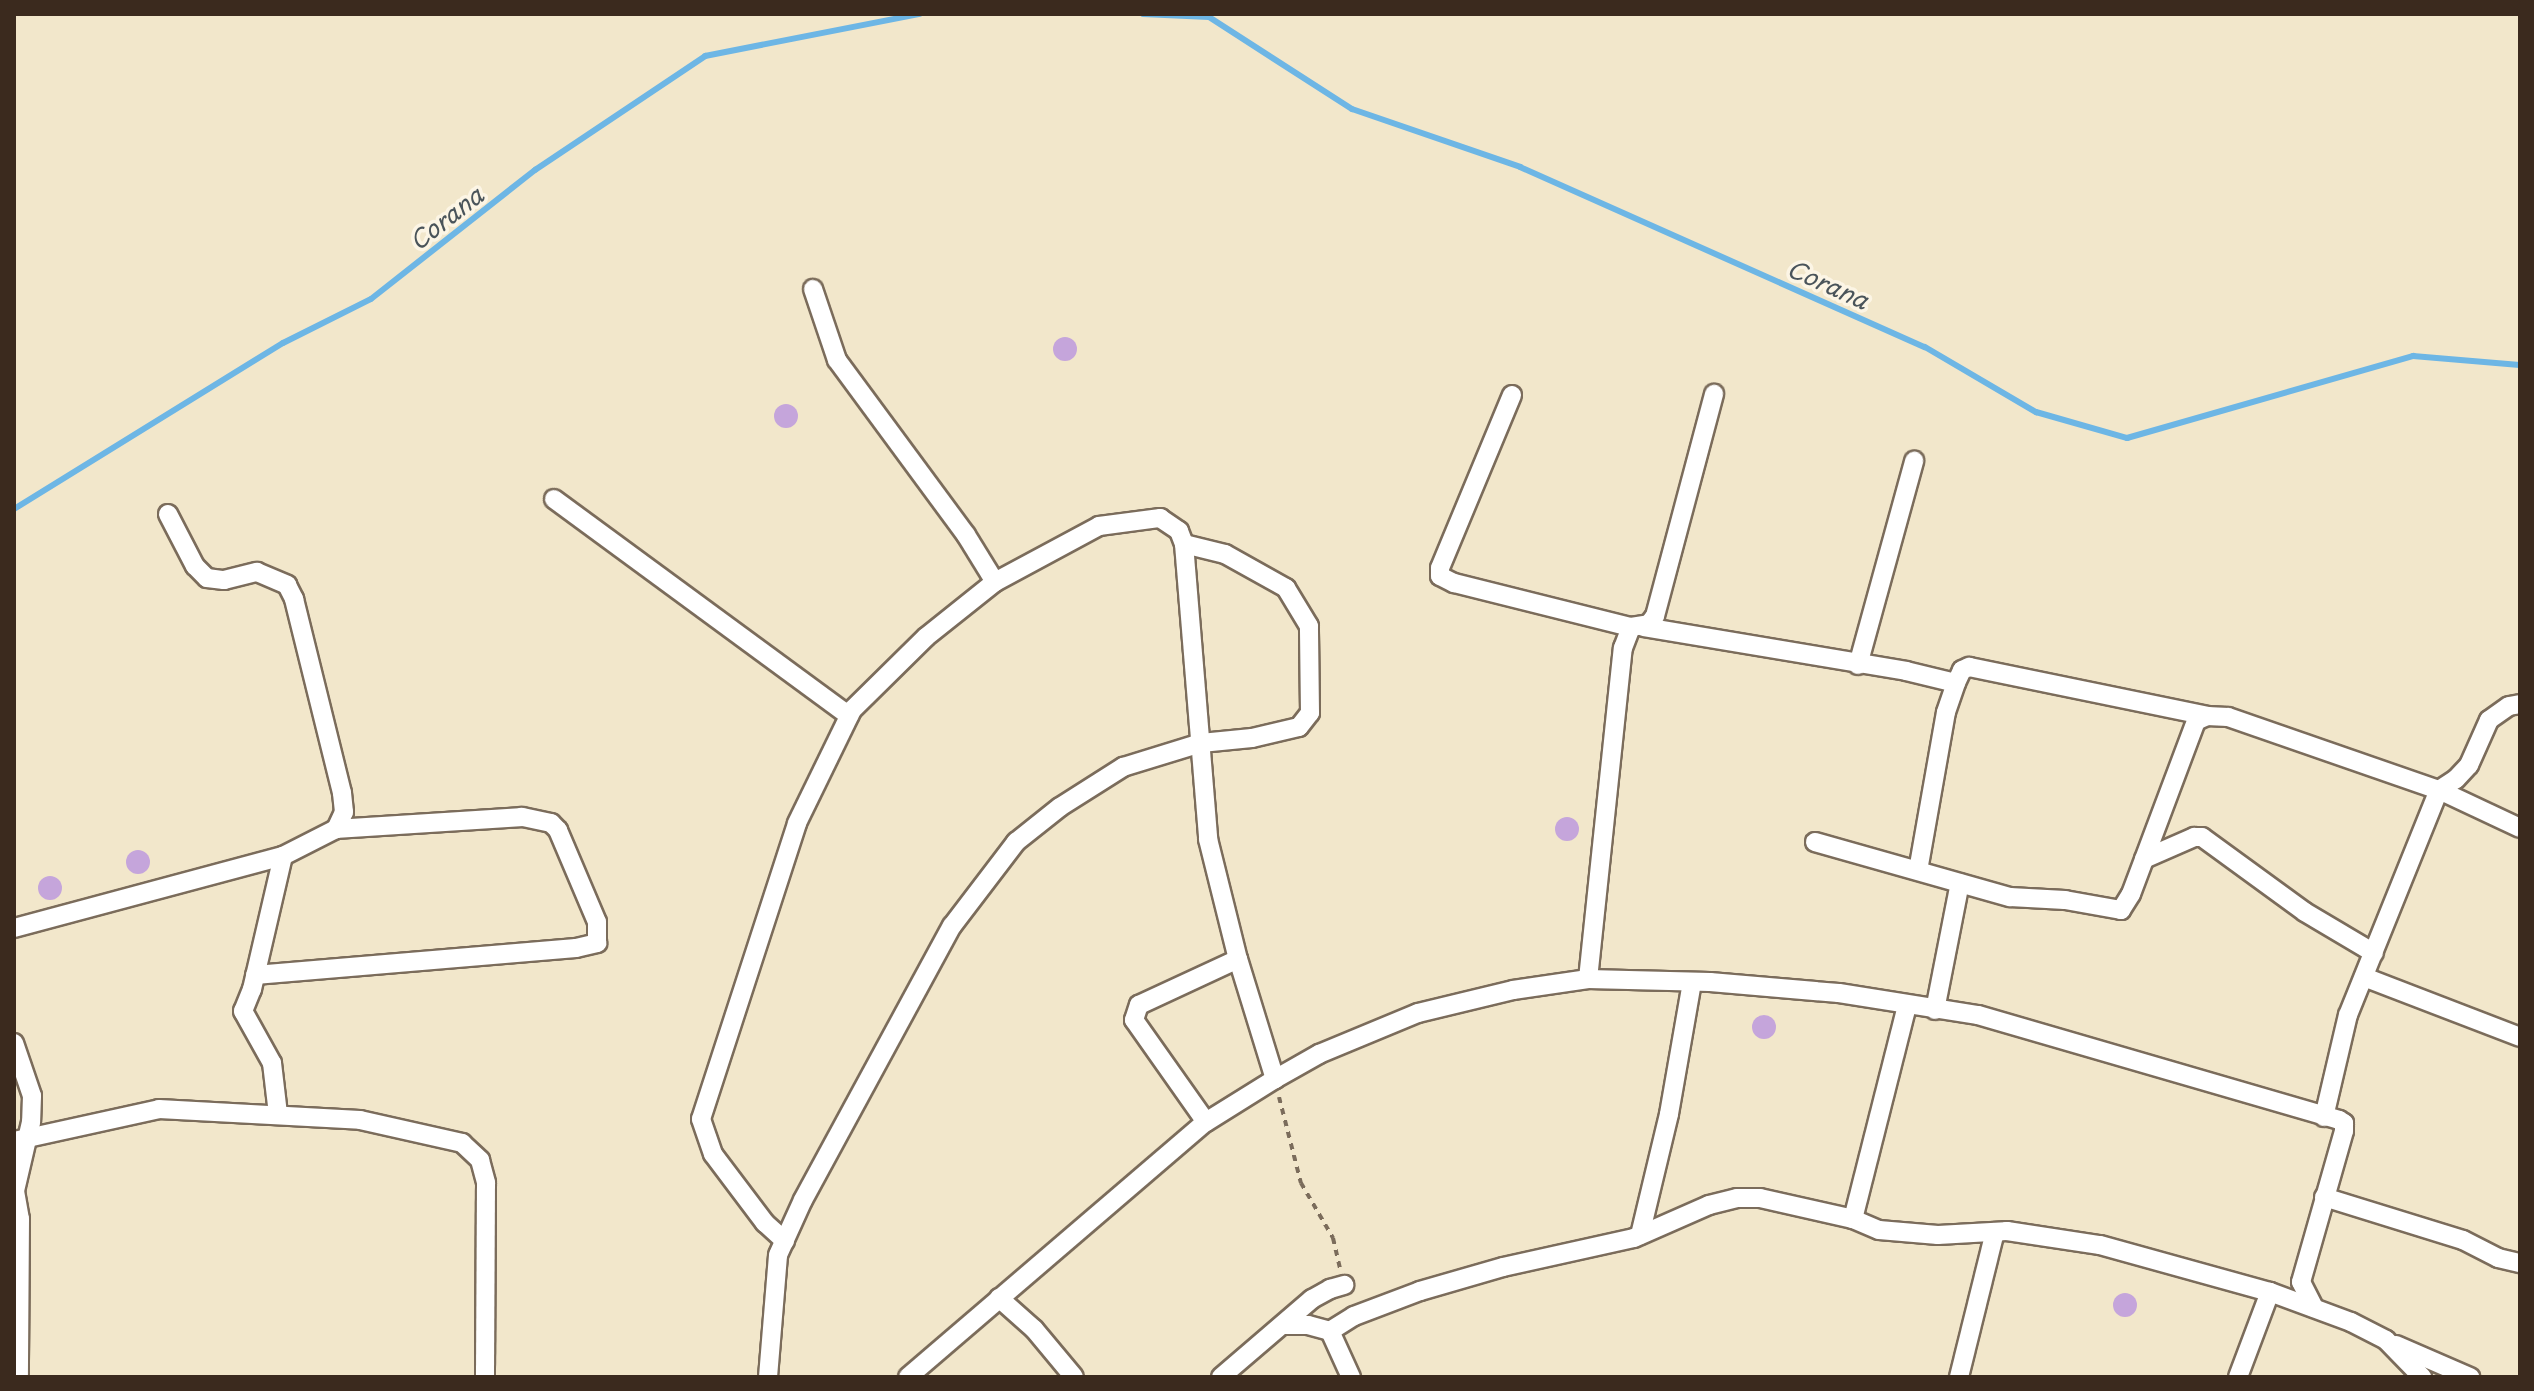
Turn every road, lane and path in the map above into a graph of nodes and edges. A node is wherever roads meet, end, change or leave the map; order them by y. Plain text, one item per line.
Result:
1 (813, 289) dead end
2 (1714, 394) dead end
3 (1512, 395) dead end
4 (1914, 461) dead end
5 (554, 499) dead end
6 (168, 514) dead end
7 (1184, 544) junction
8 (995, 582) junction
9 (1638, 627) junction
10 (1858, 665) junction
11 (1956, 683) junction
12 (2520, 704) edge
13 (849, 716) junction
14 (2207, 716) junction
15 (1201, 743) junction
16 (2439, 790) junction
17 (2520, 828) edge
18 (336, 829) junction
19 (1815, 842) dead end
20 (283, 856) junction
21 (2144, 859) junction
22 (1918, 871) junction
23 (1960, 883) junction
24 (14, 928) edge
25 (2374, 953) junction
26 (1238, 959) junction
27 (255, 975) junction
28 (2364, 977) junction
29 (1588, 979) junction
30 (1692, 982) junction
31 (1907, 1006) junction
32 (1935, 1010) junction
33 (2520, 1037) edge
34 (14, 1043) edge
35 (1275, 1079) junction
36 (278, 1114) junction
37 (2324, 1117) junction
38 (1206, 1122) junction
39 (20, 1140) edge
40 (2324, 1197) junction
41 (1853, 1219) junction
42 (1995, 1232) junction
43 (1640, 1235) junction
44 (785, 1241) junction
45 (2520, 1263) edge
46 (1344, 1285) joint
47 (2270, 1292) junction
48 (999, 1298) junction
49 (2314, 1308) junction
50 (1283, 1325) junction
51 (1330, 1331) junction
52 (2386, 1340) junction
53 (19, 1377) edge
54 (485, 1377) edge
55 (768, 1377) edge
56 (908, 1377) edge
57 (1074, 1377) edge
58 (1221, 1377) edge
59 (1351, 1377) edge
60 (1959, 1377) edge
61 (2238, 1377) edge
62 (2422, 1377) edge
63 (2470, 1377) edge

1 - 8 street
2 - 9 street
3 - 9 street
4 - 10 street
5 - 13 street
6 - 18 street
7 - 8 street
7 - 15 street
7 - 15 street
8 - 13 street
9 - 10 street
9 - 29 street
10 - 11 street
11 - 14 street
11 - 22 street
12 - 16 street
13 - 44 street
14 - 16 street
14 - 21 street
15 - 26 street
15 - 44 street
16 - 17 street
16 - 25 street
18 - 20 street
18 - 27 street
19 - 22 street
20 - 24 street
20 - 27 street
21 - 23 street
21 - 25 street
22 - 23 street
23 - 32 street
25 - 28 street
26 - 35 street
26 - 38 street
27 - 36 street
28 - 33 street
28 - 37 street
29 - 30 street
29 - 35 street
30 - 31 street
30 - 43 street
31 - 32 street
31 - 41 street
32 - 37 street
34 - 39 street
35 - 38 street
35 - 46 path
36 - 39 street
36 - 54 street
37 - 40 street
38 - 48 street
39 - 53 street
40 - 45 street
40 - 49 street
41 - 42 street
41 - 43 street
42 - 47 street
42 - 60 street
43 - 51 street
44 - 55 street
46 - 50 street
47 - 49 street
47 - 61 street
48 - 56 street
48 - 57 street
49 - 52 street
50 - 51 street
50 - 58 street
51 - 59 street
52 - 62 street
52 - 63 street

